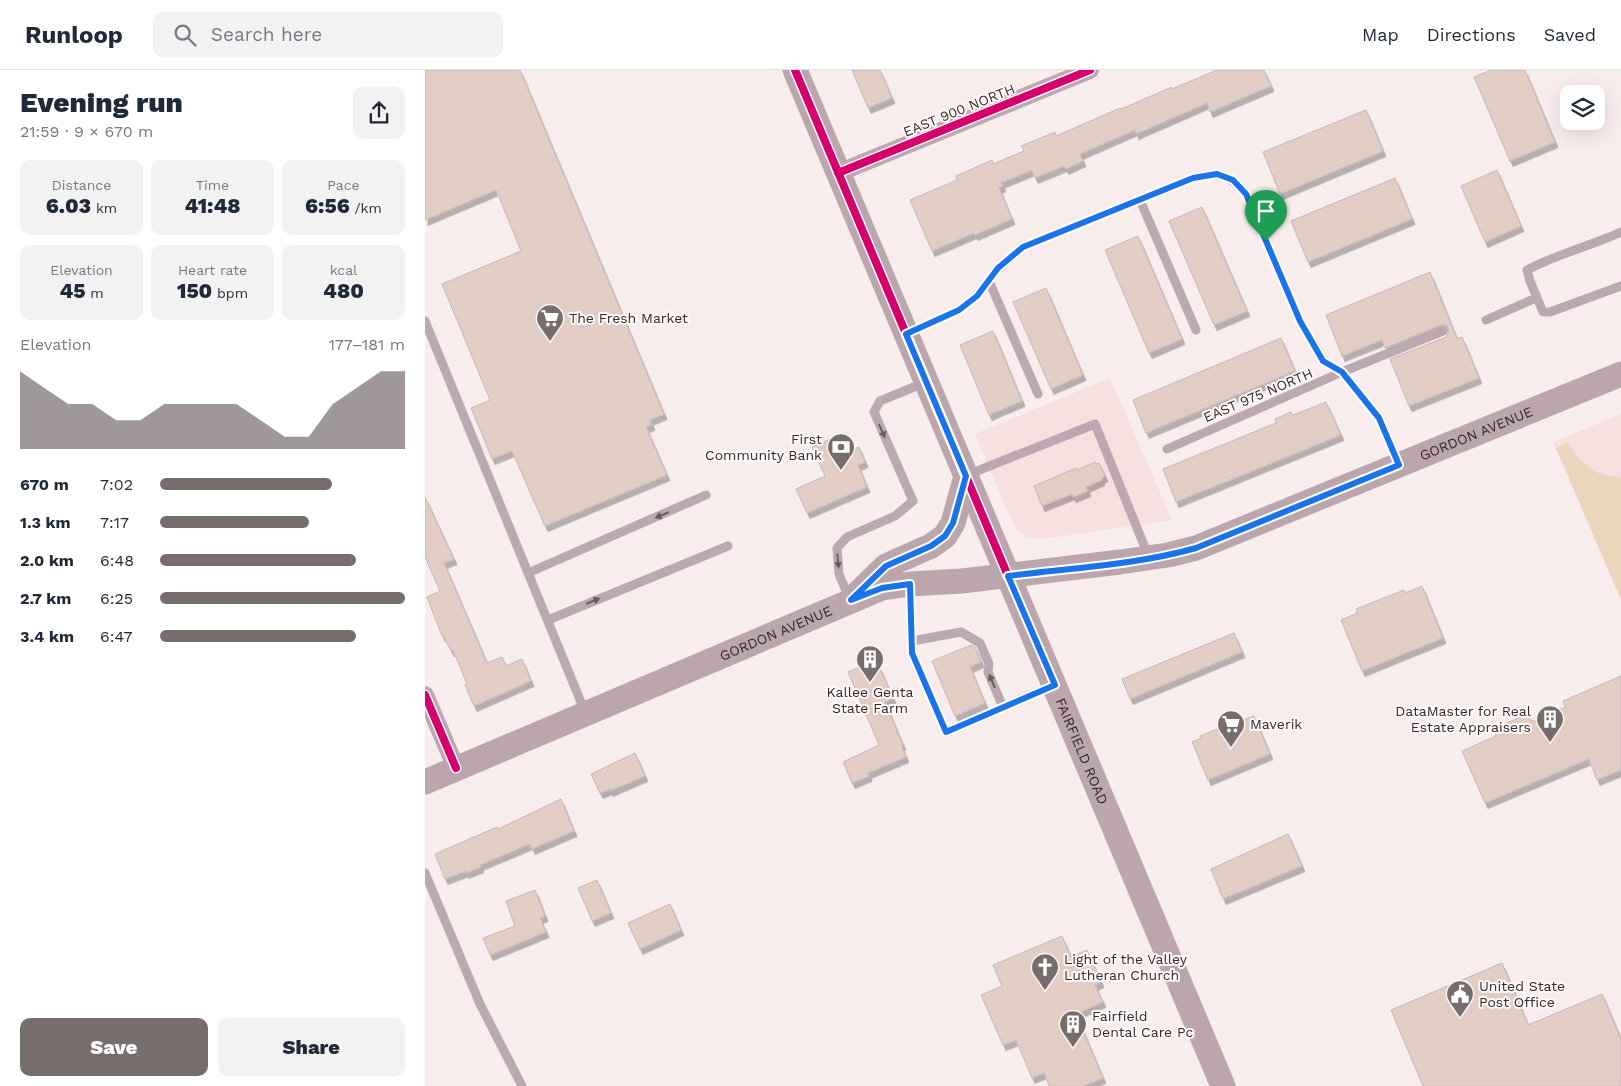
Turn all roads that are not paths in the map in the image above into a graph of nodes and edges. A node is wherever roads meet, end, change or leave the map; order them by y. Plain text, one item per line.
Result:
1 (795, 70) edge
2 (1090, 70) edge
3 (838, 173) junction
4 (1140, 200) junction
5 (1621, 232) edge
6 (989, 281) junction
7 (1621, 286) edge
8 (1537, 298) junction
9 (1486, 320) dead end
10 (425, 321) edge
11 (1196, 330) dead end
12 (1443, 331) dead end
13 (906, 334) junction
14 (1342, 372) junction
15 (1621, 374) edge
16 (926, 382) junction
17 (1038, 394) dead end
18 (1167, 449) dead end
19 (1399, 465) junction
20 (966, 476) junction
21 (707, 495) dead end
22 (728, 546) dead end
23 (1149, 558) junction
24 (528, 573) junction
25 (1008, 576) junction
26 (910, 584) junction
27 (851, 600) junction
28 (548, 620) junction
29 (912, 641) junction
30 (1055, 685) junction
31 (425, 694) edge
32 (1003, 707) junction
33 (586, 714) junction
34 (456, 768) junction
35 (425, 782) edge
36 (425, 873) edge
37 (522, 1086) edge
38 (1223, 1086) edge

1 - 3 main road, FAIRFIELD ROAD
2 - 3 street, EAST 900 NORTH
3 - 13 main road, FAIRFIELD ROAD
4 - 6 lane
4 - 11 lane
4 - 14 lane
5 - 8 lane
6 - 13 lane
6 - 17 lane
7 - 8 lane
8 - 9 lane
10 - 24 lane
12 - 14 lane, EAST 975 NORTH
13 - 16 main road, FAIRFIELD ROAD
14 - 18 lane, EAST 975 NORTH
14 - 19 lane
15 - 19 main road, GORDON AVENUE
16 - 20 main road, FAIRFIELD ROAD
16 -> 27 lane
19 - 23 main road, GORDON AVENUE
20 - 23 lane
20 - 25 main road, FAIRFIELD ROAD
20 - 27 main road
21 -> 24 lane
28 -> 22 lane
23 - 25 main road, GORDON AVENUE
24 - 28 lane
25 - 26 main road, GORDON AVENUE
25 - 30 main road, FAIRFIELD ROAD
26 - 27 main road, GORDON AVENUE
26 - 29 lane
27 - 33 main road, GORDON AVENUE
28 - 33 lane
32 -> 29 lane
29 - 32 lane
30 - 32 lane
30 - 38 main road, FAIRFIELD ROAD
31 - 34 street
33 - 34 main road, GORDON AVENUE
34 - 35 main road, GORDON AVENUE
36 - 37 lane

